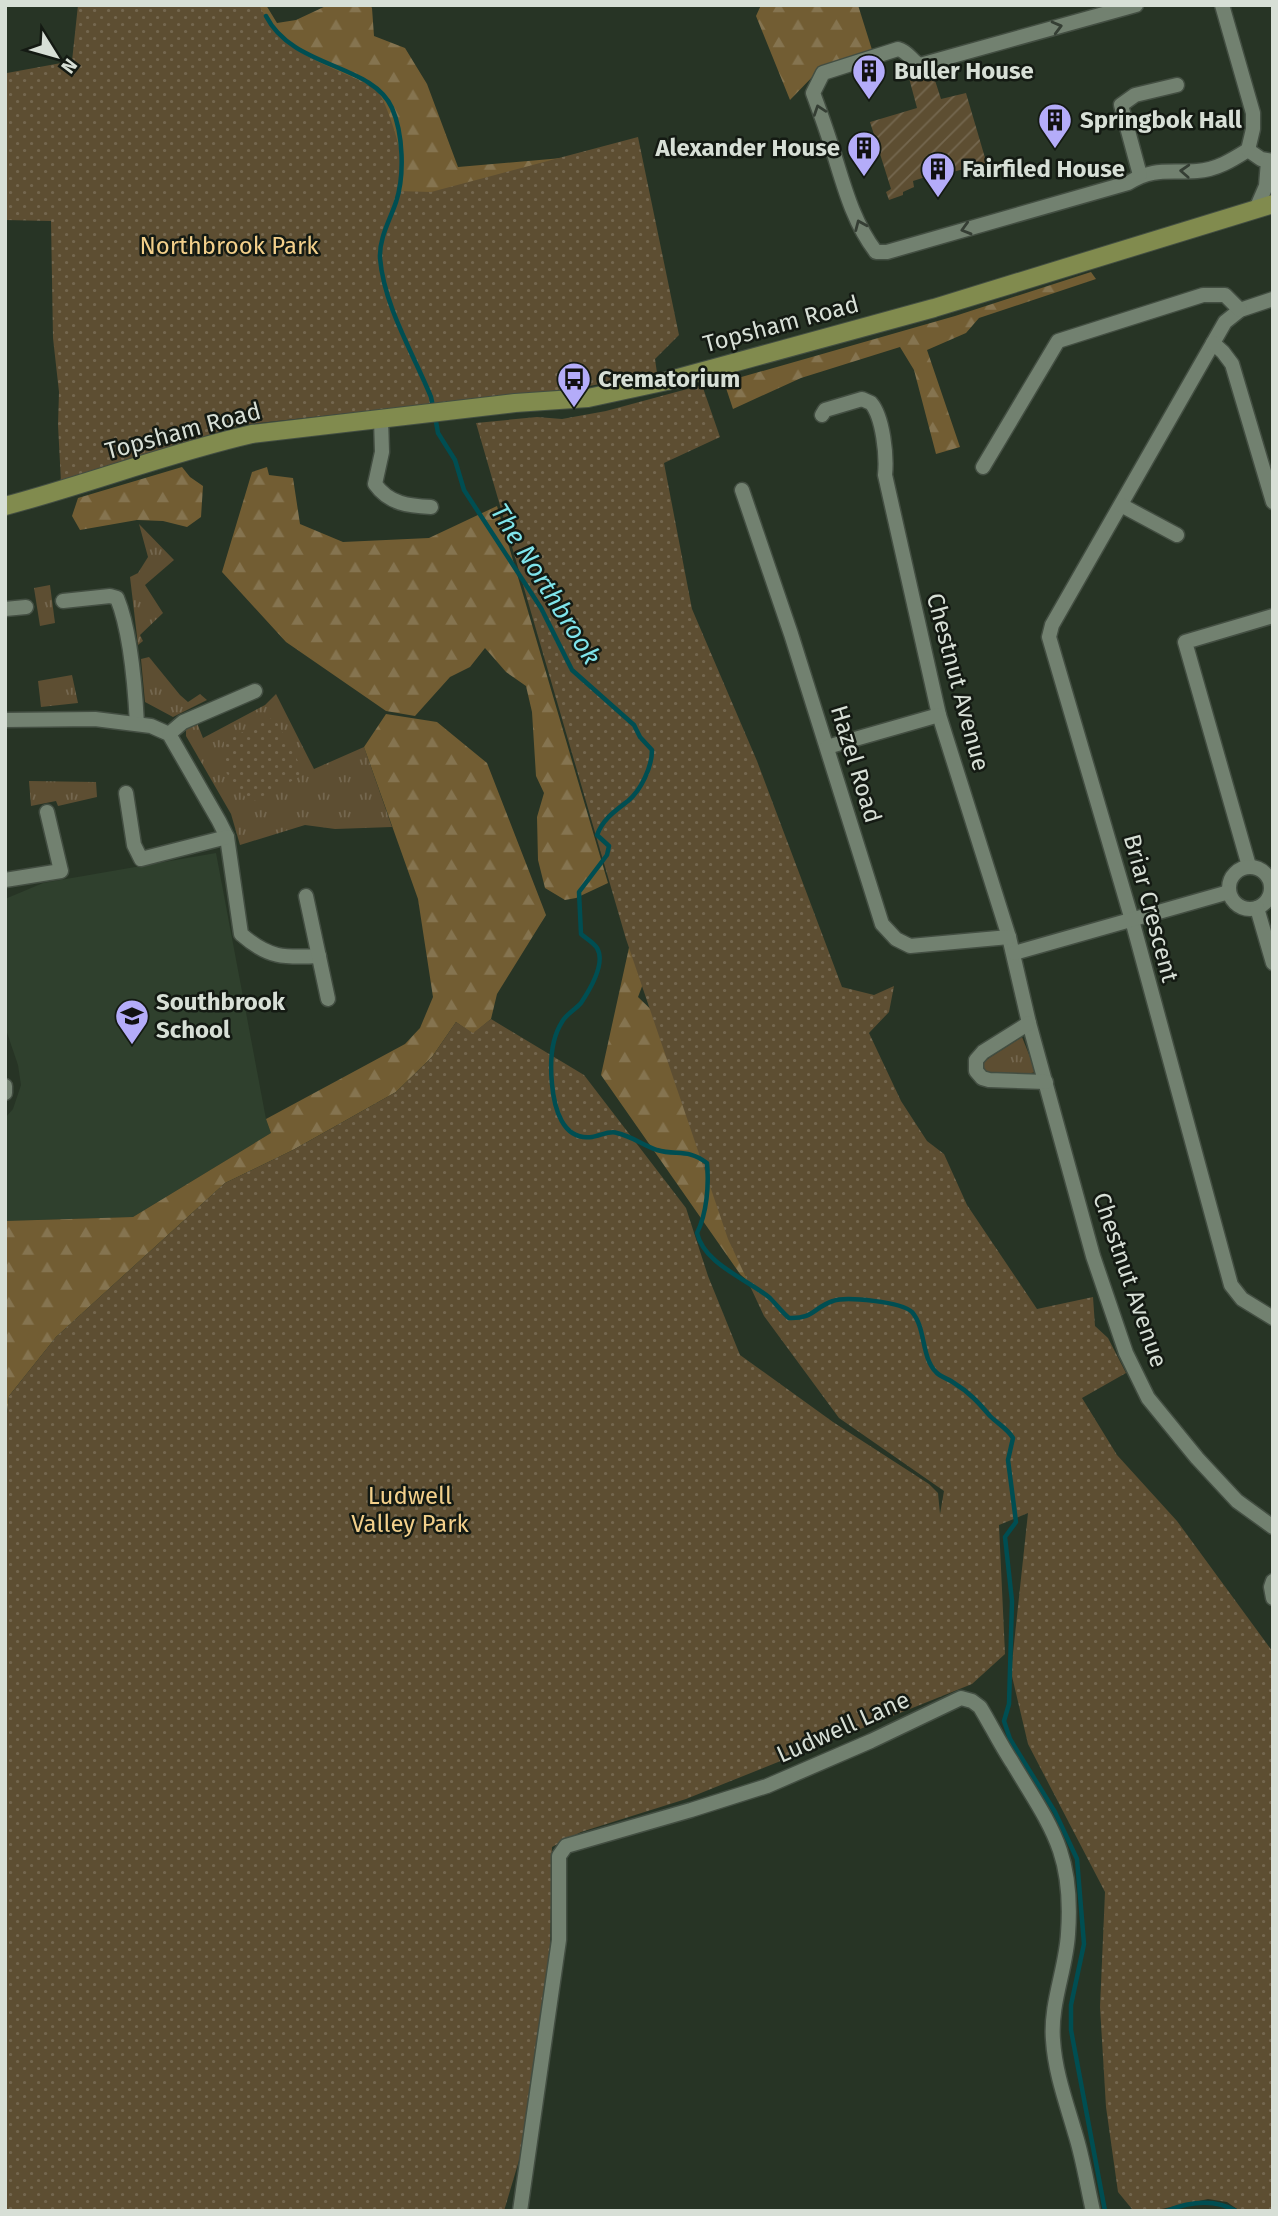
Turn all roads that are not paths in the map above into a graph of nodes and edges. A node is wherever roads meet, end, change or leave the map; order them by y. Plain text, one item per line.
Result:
1 (1136, 5) edge
2 (1223, 5) edge
3 (991, 45) junction
4 (994, 61) dead end
5 (1177, 85) dead end
6 (1248, 150) junction
7 (1270, 161) edge
8 (1140, 175) junction
9 (1265, 206) edge
10 (1273, 299) edge
11 (1240, 310) junction
12 (1213, 343) junction
13 (821, 415) dead end
14 (381, 419) junction
15 (983, 467) dead end
16 (742, 490) dead end
17 (1273, 502) edge
18 (1121, 505) junction
19 (5, 506) edge
20 (431, 507) dead end
21 (1177, 536) dead end
22 (63, 601) dead end
23 (26, 607) dead end
24 (5, 609) edge
25 (1273, 616) edge
26 (255, 691) dead end
27 (939, 715) junction
28 (5, 720) edge
29 (137, 723) junction
30 (169, 734) junction
31 (827, 747) junction
32 (126, 793) dead end
33 (47, 812) dead end
34 (228, 842) junction
35 (1249, 866) junction
36 (5, 880) edge
37 (1272, 881) edge
38 (1229, 892) junction
39 (306, 896) dead end
40 (1257, 908) junction
41 (1132, 919) junction
42 (1009, 937) junction
43 (1014, 953) junction
44 (319, 956) junction
45 (1273, 963) edge
46 (328, 999) dead end
47 (1029, 1023) junction
48 (1045, 1082) junction
49 (5, 1086) edge
50 (5, 1093) edge
51 (1273, 1318) edge
52 (1273, 1527) edge
53 (1273, 1581) edge
54 (1273, 1598) edge
55 (520, 2211) edge
56 (1093, 2211) edge

3 -> 1 street
2 - 6 street
3 - 4 street
8 -> 3 street
5 - 8 street
6 - 7 street
6 -> 8 street
7 - 9 street
9 - 14 main road, Topsham Road
10 - 11 street
11 - 12 street, Briar Crescent
11 - 15 street
12 - 17 street
12 - 18 street, Briar Crescent
13 - 27 street, Chestnut Avenue
14 - 19 main road, Topsham Road
14 - 20 street
16 - 31 street, Hazel Road
18 - 21 street
18 - 41 street, Briar Crescent
22 - 29 street
23 - 24 street
25 - 35 street
26 - 30 street
27 - 31 street
27 - 42 street, Chestnut Avenue
28 - 29 street
29 - 30 street
30 - 34 street
31 - 42 street, Hazel Road
32 - 34 street
33 - 36 street
34 - 44 street
35 - 37 street
35 - 38 street
37 - 40 street
38 - 40 street
38 - 41 street
39 - 44 street
40 - 45 street
41 - 43 street
41 - 51 street, Briar Crescent
42 - 43 street, Chestnut Avenue
43 - 47 street, Chestnut Avenue
44 - 46 street
47 - 48 street, Chestnut Avenue
47 - 48 street
48 - 52 street, Chestnut Avenue
49 - 50 street
53 - 54 street
55 - 56 street, Ludwell Lane

